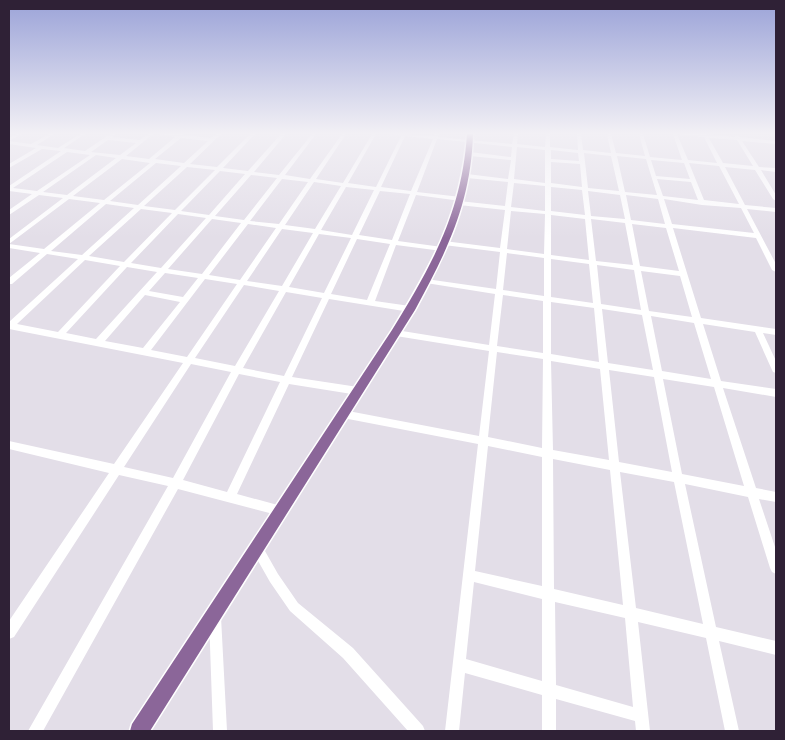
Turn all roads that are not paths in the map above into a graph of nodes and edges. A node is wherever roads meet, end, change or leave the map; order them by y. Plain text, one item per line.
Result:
1 (38, 169) edge
2 (74, 169) edge
3 (105, 169) edge
4 (144, 169) edge
5 (181, 169) edge
6 (215, 169) edge
7 (219, 169) junction
8 (254, 169) edge
9 (288, 169) edge
10 (321, 169) edge
11 (354, 169) edge
12 (387, 169) edge
13 (423, 169) edge
14 (468, 169) edge
15 (512, 169) edge
16 (548, 169) edge
17 (583, 169) edge
18 (617, 169) edge
19 (650, 169) edge
20 (689, 169) edge
21 (724, 169) edge
22 (754, 169) edge
23 (758, 169) junction
24 (776, 170) edge
25 (250, 173) junction
26 (467, 176) junction
27 (282, 177) junction
28 (653, 177) junction
29 (313, 181) junction
30 (511, 181) junction
31 (694, 181) junction
32 (345, 185) junction
33 (548, 186) junction
34 (9, 188) edge
35 (378, 189) junction
36 (585, 190) junction
37 (39, 193) junction
38 (414, 193) junction
39 (623, 195) junction
40 (68, 196) junction
41 (659, 198) junction
42 (776, 199) edge
43 (107, 201) junction
44 (460, 201) junction
45 (702, 203) junction
46 (141, 206) junction
47 (744, 207) junction
48 (507, 208) junction
49 (776, 210) edge
50 (177, 212) junction
51 (9, 213) edge
52 (548, 213) junction
53 (210, 217) junction
54 (588, 217) junction
55 (245, 222) junction
56 (628, 222) junction
57 (280, 226) junction
58 (668, 226) junction
59 (316, 231) junction
60 (355, 236) junction
61 (759, 236) junction
62 (9, 242) edge
63 (394, 242) junction
64 (9, 246) edge
65 (443, 246) junction
66 (45, 251) junction
67 (503, 251) junction
68 (548, 256) junction
69 (83, 257) junction
70 (593, 262) junction
71 (126, 264) junction
72 (637, 268) junction
73 (163, 270) junction
74 (776, 270) edge
75 (683, 274) junction
76 (204, 276) junction
77 (426, 281) junction
78 (9, 282) edge
79 (242, 282) junction
80 (283, 289) junction
81 (143, 292) junction
82 (499, 292) junction
83 (326, 296) junction
84 (547, 299) junction
85 (185, 300) junction
86 (370, 303) junction
87 (597, 306) junction
88 (410, 309) junction
89 (646, 313) junction
90 (697, 321) junction
91 (9, 326) edge
92 (758, 330) junction
93 (776, 332) edge
94 (396, 333) junction
95 (60, 335) junction
96 (98, 343) junction
97 (494, 347) junction
98 (145, 352) junction
99 (547, 356) junction
100 (188, 360) junction
101 (603, 365) junction
102 (237, 370) junction
103 (776, 370) edge
104 (659, 375) junction
105 (287, 380) junction
106 (718, 384) junction
107 (358, 391) junction
108 (776, 393) edge
109 (343, 414) junction
110 (483, 441) junction
111 (9, 445) edge
112 (548, 453) junction
113 (613, 465) junction
114 (116, 470) junction
115 (678, 478) junction
116 (175, 483) junction
117 (752, 492) junction
118 (776, 497) edge
119 (230, 498) junction
120 (281, 511) junction
121 (257, 548) junction
122 (776, 568) edge
123 (468, 575) junction
124 (548, 594) junction
125 (215, 614) junction
126 (630, 614) junction
127 (9, 632) edge
128 (711, 634) junction
129 (776, 648) edge
130 (459, 664) junction
131 (549, 690) junction
132 (641, 716) junction
133 (35, 731) edge
134 (139, 731) edge
135 (220, 731) edge
136 (418, 731) edge
137 (452, 731) edge
138 (549, 731) edge
139 (643, 731) edge
140 (732, 731) edge

1 - 34 street
2 - 37 street
3 - 40 street
4 - 43 street
5 - 46 street
6 - 7 street
7 - 25 street
7 - 50 street
8 - 25 street
9 - 27 street
10 - 29 street
11 - 32 street
12 - 35 street
13 - 38 street
14 - 26 main road
15 - 30 street
16 - 33 street
17 - 36 street
18 - 39 street
19 - 28 street
20 - 31 street
21 - 47 street
22 - 23 street
23 - 24 street
23 - 42 street
25 - 27 street
25 - 53 street
26 - 30 street
26 - 44 main road
27 - 29 street
27 - 55 street
28 - 31 street
28 - 41 street
29 - 32 street
29 - 57 street
30 - 33 street
30 - 48 street
31 - 45 street
32 - 35 street
32 - 59 street
33 - 36 street
33 - 52 street
34 - 37 street
35 - 38 street
35 - 60 street
36 - 39 street
36 - 54 street
37 - 40 street
37 - 51 street
38 - 44 street
38 - 63 street
39 - 41 street
39 - 56 street
40 - 43 street
40 - 62 street
41 - 45 street
41 - 58 street
43 - 46 street
43 - 66 street
44 - 48 street
44 - 65 main road
45 - 47 street
46 - 50 street
46 - 69 street
47 - 49 street
47 - 61 street
48 - 52 street
48 - 67 street
50 - 53 street
50 - 71 street
52 - 54 street
52 - 68 street
53 - 55 street
53 - 73 street
54 - 56 street
54 - 70 street
55 - 57 street
55 - 76 street
56 - 58 street
56 - 72 street
57 - 59 street
57 - 79 street
58 - 61 street
58 - 75 street
59 - 60 street
59 - 80 street
60 - 63 street
60 - 83 street
61 - 74 street
63 - 65 street
63 - 86 street
64 - 66 street
65 - 67 street
65 - 77 main road
66 - 69 street
66 - 78 street
67 - 68 street
67 - 82 street
68 - 70 street
68 - 84 street
69 - 71 street
69 - 91 street
70 - 72 street
70 - 87 street
71 - 73 street
71 - 95 street
72 - 75 street
72 - 89 street
73 - 76 street
73 - 81 street
75 - 90 street
76 - 79 street
76 - 85 street
77 - 82 street
77 - 88 main road
79 - 80 street
79 - 100 street
80 - 83 street
80 - 102 street
81 - 85 street
81 - 96 street
82 - 84 street
82 - 97 street
83 - 86 street
83 - 105 street
84 - 87 street
84 - 99 street
85 - 98 street
86 - 88 street
87 - 89 street
87 - 101 street
88 - 94 main road
89 - 90 street
89 - 104 street
90 - 92 street
90 - 106 street
91 - 95 street
92 - 93 street
92 - 103 street
94 - 97 street
94 - 107 main road
95 - 96 street
96 - 98 street
97 - 99 street
97 - 110 street
98 - 100 street
99 - 101 street
99 - 112 street
100 - 102 street
100 - 114 street
101 - 104 street
101 - 113 street
102 - 105 street
102 - 116 street
104 - 106 street
104 - 115 street
105 - 107 street
105 - 119 street
106 - 108 street
106 - 117 street
107 - 109 main road
109 - 110 street
109 - 120 main road
110 - 112 street
110 - 123 street
111 - 114 street
112 - 113 street
112 - 124 street
113 - 115 street
113 - 126 street
114 - 116 street
114 - 127 street
115 - 117 street
115 - 128 street
116 - 119 street
116 - 133 street
117 - 118 street
117 - 122 street
119 - 120 street
120 - 121 main road
121 - 125 main road
121 - 136 street
123 - 124 street
123 - 130 street
124 - 126 street
124 - 131 street
125 - 134 main road
125 - 135 street
126 - 128 street
126 - 132 street
128 - 129 street
128 - 140 street
130 - 131 street
130 - 137 street
131 - 132 street
131 - 138 street
132 - 139 street

